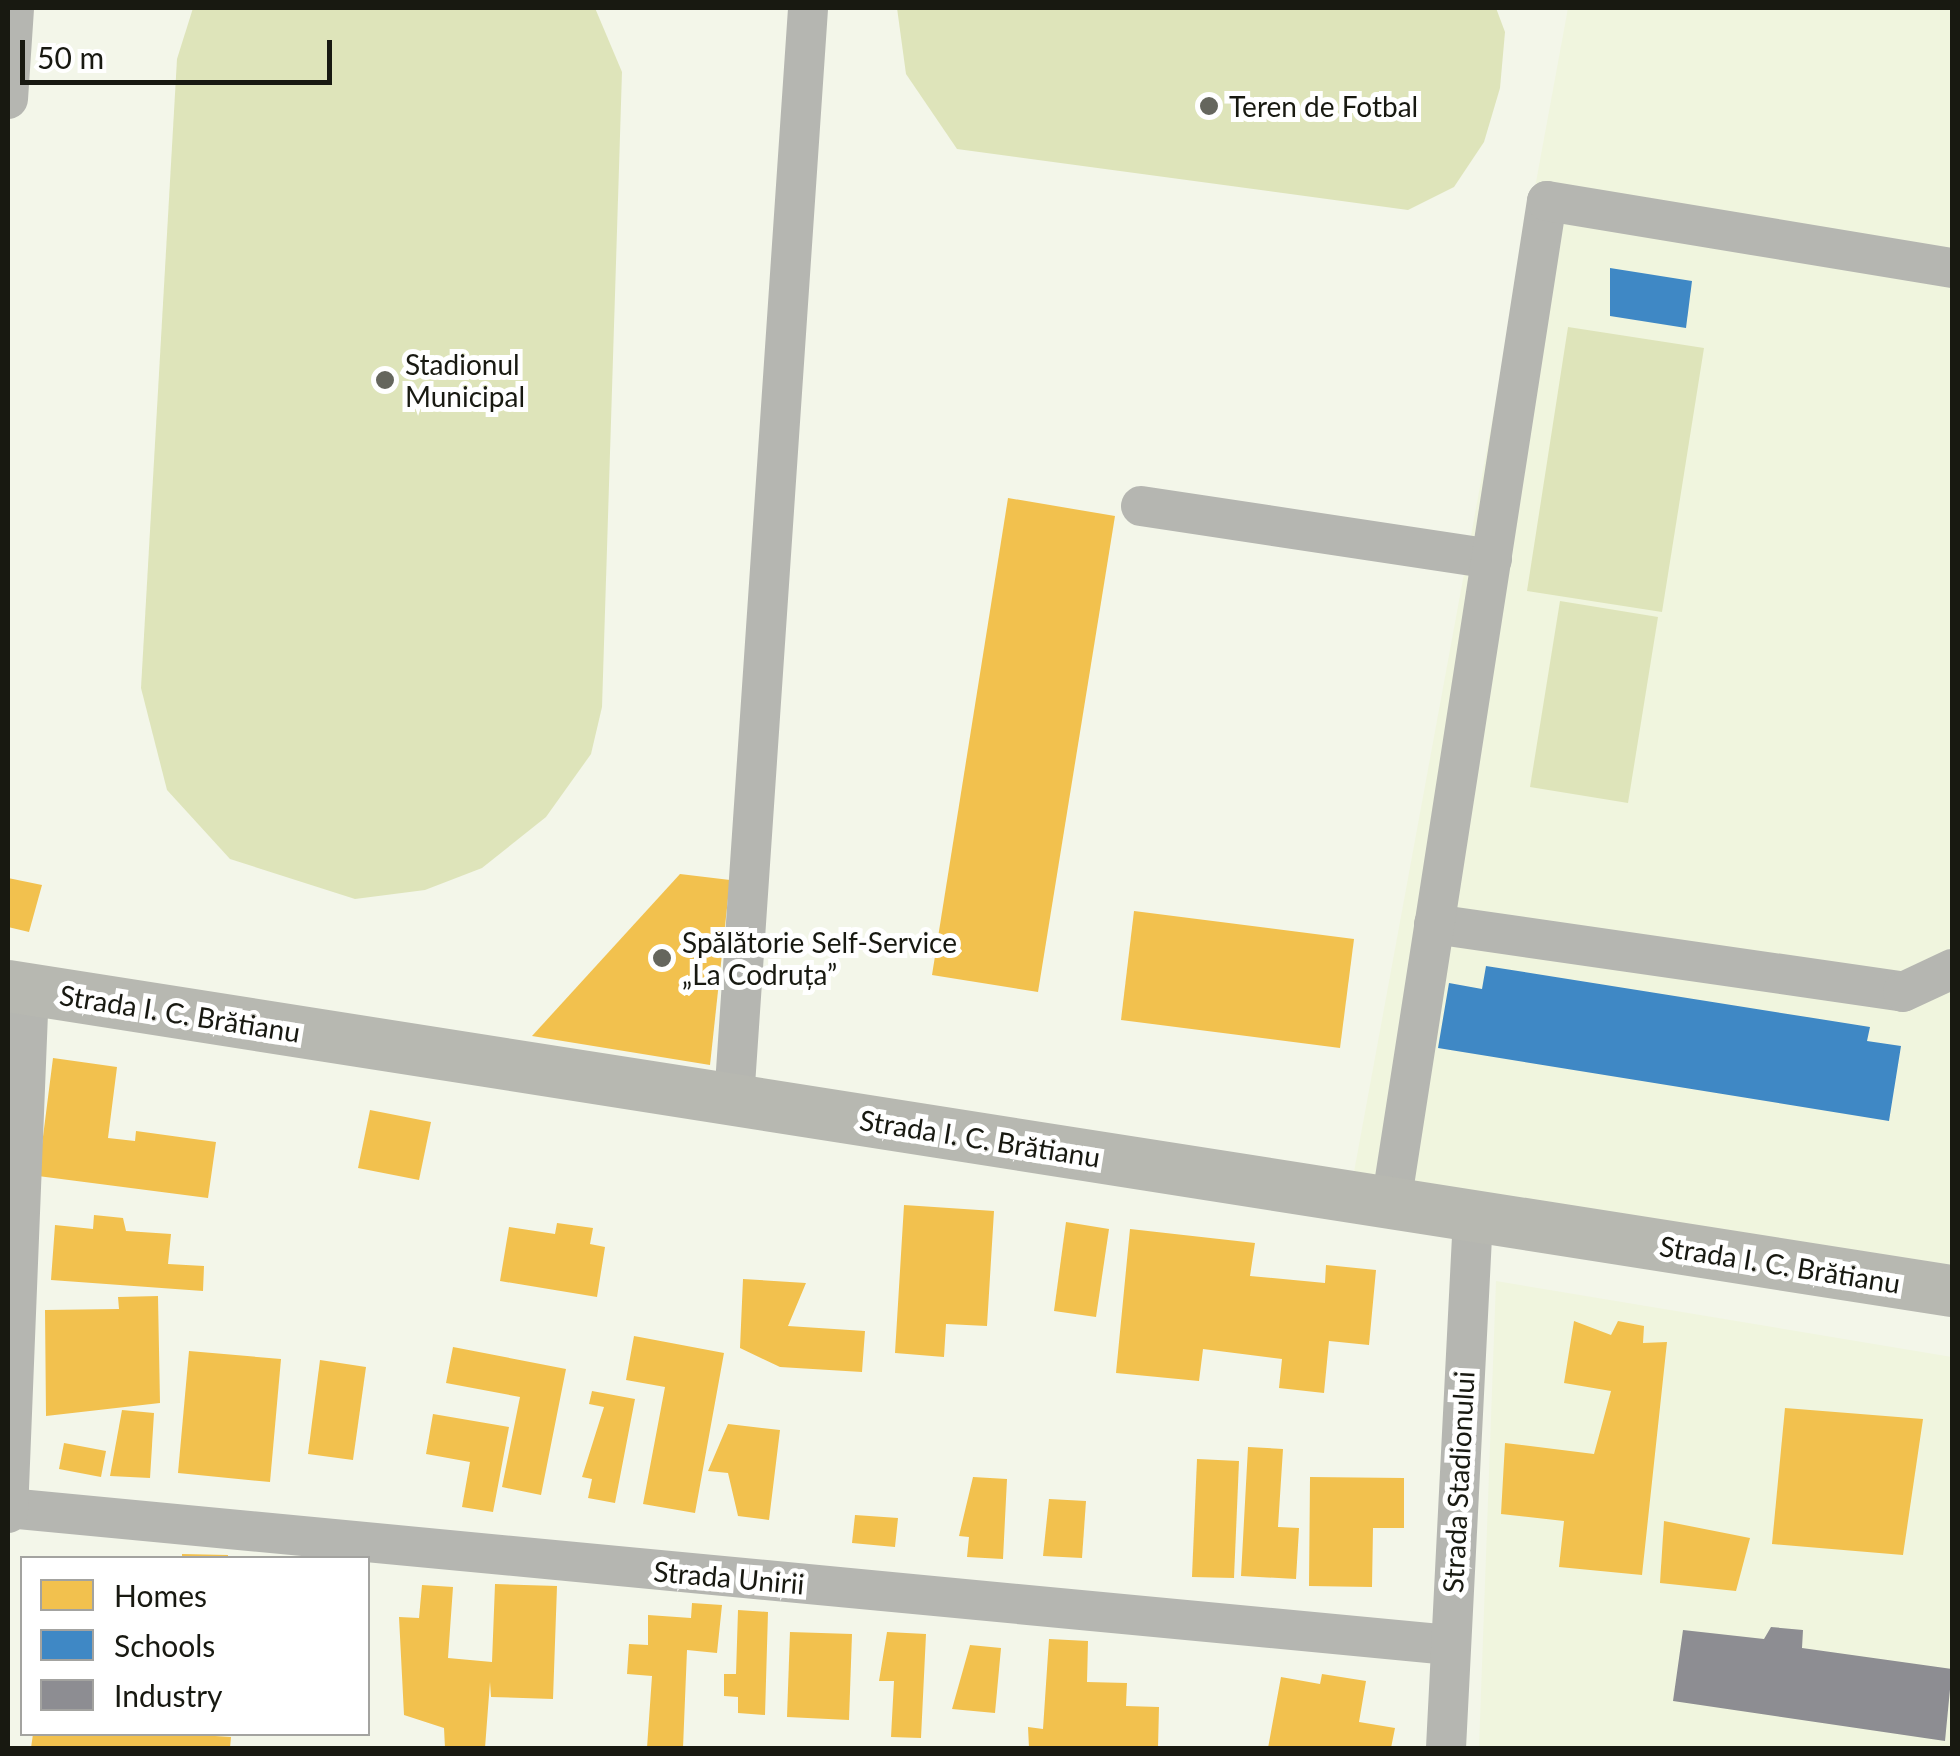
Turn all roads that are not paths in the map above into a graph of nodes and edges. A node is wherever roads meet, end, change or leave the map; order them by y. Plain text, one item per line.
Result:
1 (14, 8) edge
2 (808, 8) edge
3 (8, 99) edge
4 (1952, 268) edge
5 (1141, 506) dead end
6 (1492, 559) junction
7 (1434, 924) junction
8 (1952, 969) edge
9 (18, 988) edge
10 (734, 1100) junction
11 (1391, 1204) junction
12 (1472, 1216) junction
13 (1952, 1291) edge
14 (10, 1398) edge
15 (8, 1510) edge
16 (1450, 1645) junction
17 (1446, 1748) edge

1 - 3 street
2 - 10 street
4 - 6 street
5 - 6 street
6 - 7 street
7 - 8 street
7 - 11 street
9 - 10 main road, Strada I. C. Brătianu
9 - 14 street
10 - 11 main road, Strada I. C. Brătianu
11 - 12 main road, Strada I. C. Brătianu
12 - 13 main road, Strada I. C. Brătianu
12 - 16 street, Strada Stadionului
14 - 15 street
15 - 16 street, Strada Unirii
16 - 17 street, Strada Stadionului

